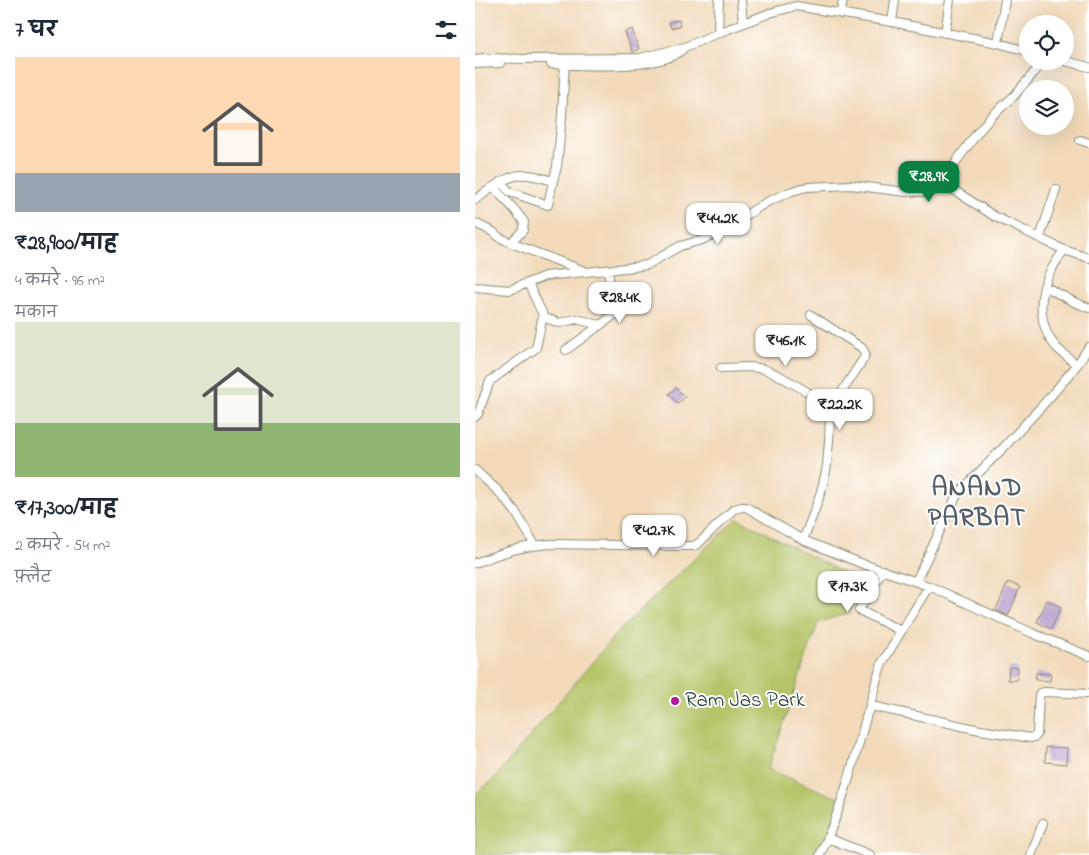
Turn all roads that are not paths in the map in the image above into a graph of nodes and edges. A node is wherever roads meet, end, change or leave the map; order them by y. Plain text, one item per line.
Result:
1 (719, 0) edge
2 (741, 0) edge
3 (843, 0) edge
4 (895, 0) edge
5 (950, 0) edge
6 (1005, 0) edge
7 (786, 4) edge
8 (841, 14) junction
9 (892, 22) junction
10 (743, 23) junction
11 (718, 33) junction
12 (945, 33) junction
13 (998, 43) junction
14 (1019, 49) edge
15 (475, 58) edge
16 (565, 62) junction
17 (1074, 63) edge
18 (475, 64) edge
19 (1089, 67) edge
20 (1037, 70) edge
21 (1080, 140) dead end
22 (1089, 143) edge
23 (553, 181) junction
24 (943, 183) junction
25 (497, 185) junction
26 (1055, 190) dead end
27 (475, 200) edge
28 (475, 223) edge
29 (1039, 237) junction
30 (511, 243) junction
31 (1065, 250) junction
32 (1089, 258) edge
33 (608, 270) junction
34 (586, 272) junction
35 (528, 283) junction
36 (1044, 286) junction
37 (475, 287) edge
38 (1089, 308) edge
39 (811, 315) dead end
40 (543, 317) junction
41 (600, 325) junction
42 (1089, 347) edge
43 (566, 350) dead end
44 (1077, 365) junction
45 (721, 368) dead end
46 (829, 410) junction
47 (475, 417) edge
48 (475, 470) edge
49 (803, 540) junction
50 (535, 545) junction
51 (475, 563) edge
52 (883, 570) junction
53 (916, 581) junction
54 (929, 586) junction
55 (901, 632) junction
56 (1089, 656) edge
57 (1089, 694) edge
58 (869, 709) junction
59 (1043, 823) dead end
60 (828, 838) junction
61 (820, 855) edge
62 (870, 855) edge
63 (1031, 855) edge

1 - 11 street
2 - 10 street
3 - 8 street
4 - 9 street
5 - 12 street
6 - 13 street
7 - 8 street
7 - 10 street
8 - 9 street
9 - 12 street
10 - 11 street
11 - 16 street
12 - 13 street
13 - 14 street
15 - 16 street
16 - 18 street
16 - 23 street
17 - 19 street
20 - 24 street
21 - 22 street
23 - 25 street
23 - 25 street
24 - 29 street
24 - 33 street
25 - 27 street
25 - 30 street
26 - 29 street
28 - 30 street
29 - 31 street
30 - 34 street
31 - 32 street
31 - 36 street
33 - 34 street
33 - 41 street
34 - 35 street
35 - 37 street
35 - 40 street
36 - 38 street
36 - 44 street
39 - 46 street
40 - 41 street
40 - 47 street
41 - 43 street
42 - 44 street
44 - 53 street
45 - 46 street
46 - 49 street
48 - 50 street
49 - 50 street
49 - 52 street
50 - 51 street
52 - 53 street
52 - 55 street
53 - 54 street
54 - 55 street
54 - 56 street
55 - 58 street
57 - 58 street
58 - 60 street
59 - 63 street
60 - 61 street
60 - 62 street

